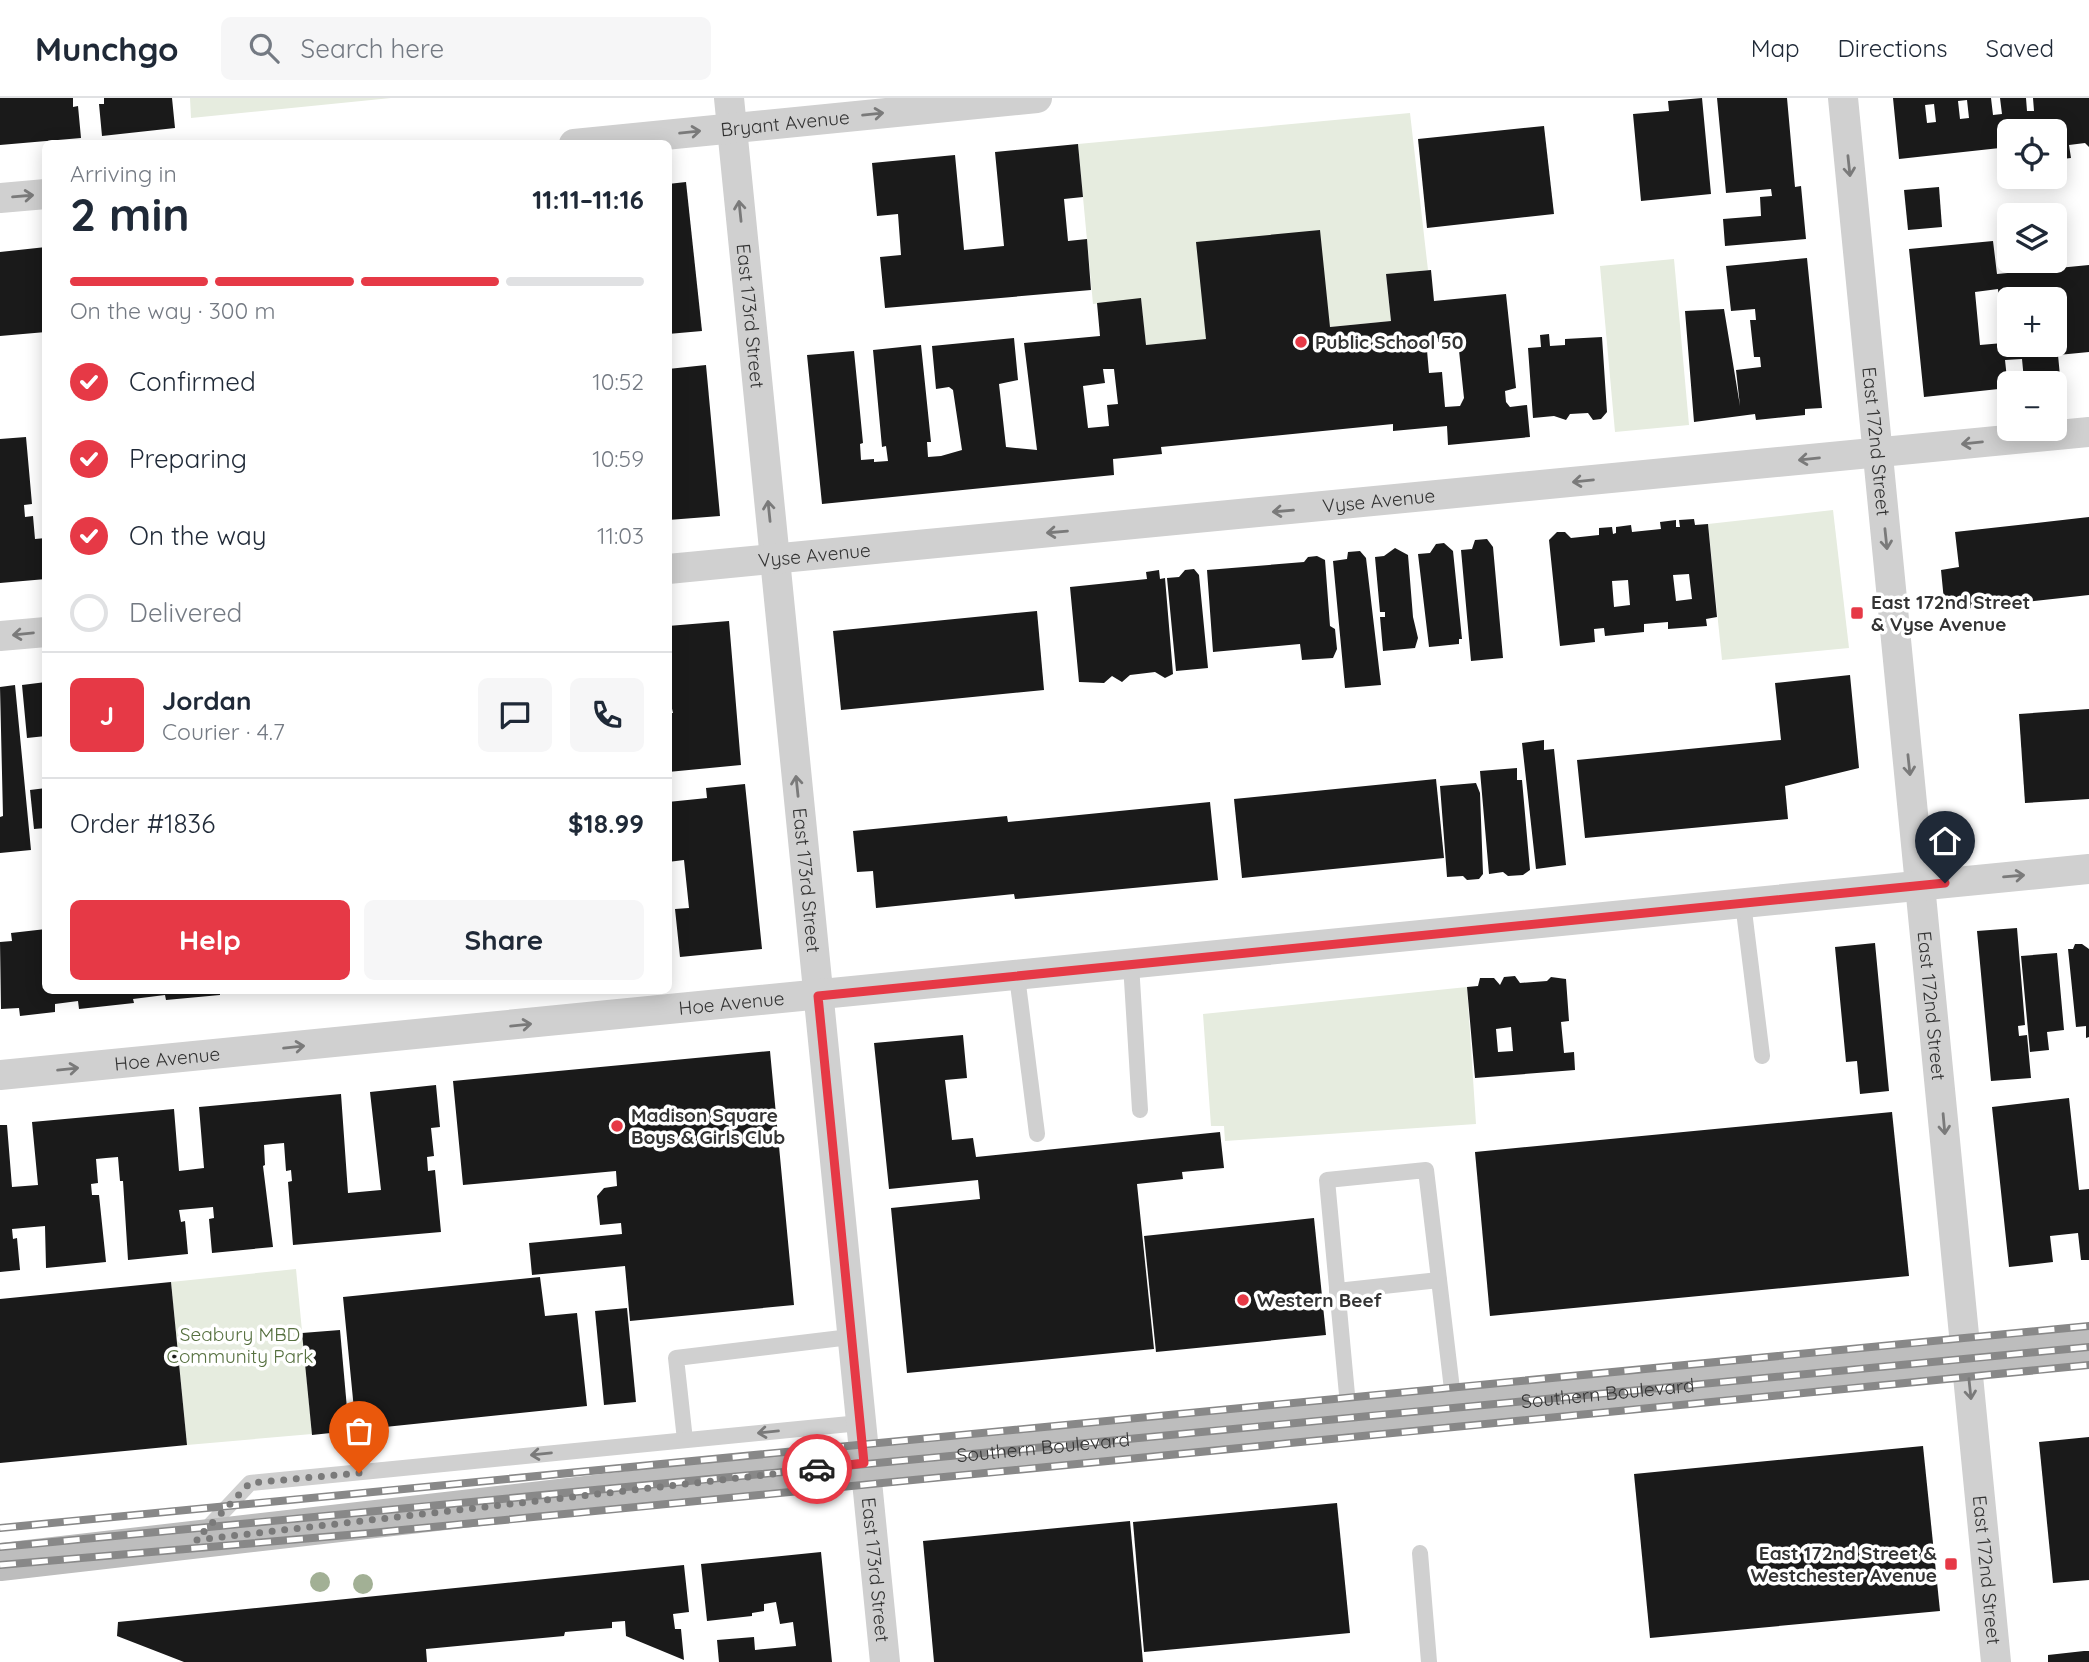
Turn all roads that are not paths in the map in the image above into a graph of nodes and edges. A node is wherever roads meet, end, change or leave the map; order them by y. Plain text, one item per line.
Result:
1 (729, 98) edge
2 (1037, 98) edge
3 (1843, 98) edge
4 (732, 128) junction
5 (614, 140) edge
6 (42, 194) edge
7 (0, 198) edge
8 (2089, 432) edge
9 (1877, 452) junction
10 (775, 560) junction
11 (672, 569) edge
12 (42, 632) edge
13 (0, 636) edge
14 (2089, 869) edge
15 (1921, 885) junction
16 (1743, 903) junction
17 (1131, 964) junction
18 (1017, 976) junction
19 (818, 996) junction
20 (1762, 1056) dead end
21 (0, 1075) edge
22 (1140, 1110) dead end
23 (1037, 1134) dead end
24 (1439, 1280) junction
25 (1337, 1290) junction
26 (850, 1338) junction
27 (2089, 1343) edge
28 (1967, 1355) junction
29 (1454, 1406) junction
30 (1349, 1416) junction
31 (860, 1423) junction
32 (685, 1440) junction
33 (864, 1463) junction
34 (196, 1540) junction
35 (1420, 1552) dead end
36 (0, 1562) edge
37 (885, 1662) edge
38 (1429, 1662) edge
39 (1996, 1662) edge

1 - 4 street, East 173rd Street
4 -> 2 street, Bryant Avenue
3 -> 9 street, East 172nd Street
5 -> 4 street, Bryant Avenue
10 -> 4 street, East 173rd Street
7 -> 6 street
8 -> 9 street, Vyse Avenue
9 -> 10 street, Vyse Avenue
9 -> 15 street, East 172nd Street
10 - 11 street, Vyse Avenue
19 -> 10 street, East 173rd Street
12 -> 13 street
15 -> 14 street, Hoe Avenue
15 - 16 street, Hoe Avenue
15 -> 28 street, East 172nd Street
16 - 17 street, Hoe Avenue
16 - 20 lane
17 - 18 street, Hoe Avenue
17 - 22 lane
18 - 19 street, Hoe Avenue
18 - 23 lane
21 -> 19 street, Hoe Avenue
19 - 26 street, East 173rd Street
24 - 25 lane
24 - 25 lane
24 - 29 lane
25 - 30 lane
26 - 31 street, East 173rd Street
26 - 32 lane
27 - 28 main road, Southern Boulevard
28 - 29 main road, Southern Boulevard
28 -> 39 street, East 172nd Street
29 - 30 main road, Southern Boulevard
30 - 33 main road, Southern Boulevard
31 -> 32 lane
31 - 33 street, East 173rd Street
32 -> 34 lane
33 - 34 main road, Southern Boulevard
33 - 37 street, East 173rd Street
34 - 36 main road, Southern Boulevard
35 - 38 lane

